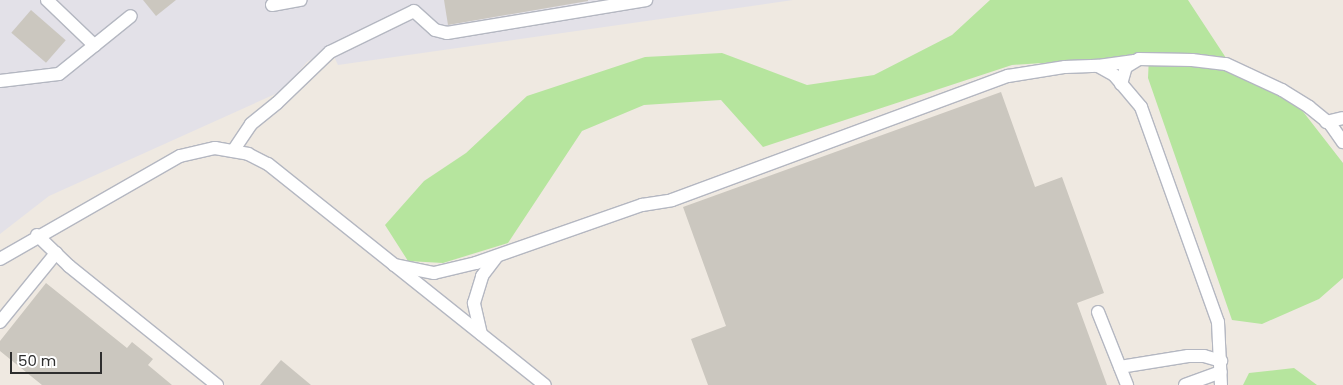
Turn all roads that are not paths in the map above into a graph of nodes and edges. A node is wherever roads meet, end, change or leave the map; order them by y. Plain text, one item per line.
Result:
1 (47, 0) edge
2 (301, 0) edge
3 (646, 0) edge
4 (272, 5) dead end
5 (415, 5) edge
6 (131, 16) dead end
7 (96, 46) junction
8 (1133, 61) junction
9 (1098, 66) junction
10 (0, 81) edge
11 (1121, 84) junction
12 (1343, 118) edge
13 (1326, 122) junction
14 (1343, 142) edge
15 (234, 151) junction
16 (37, 235) junction
17 (56, 253) junction
18 (497, 256) junction
19 (0, 259) edge
20 (394, 265) junction
21 (1098, 312) dead end
22 (0, 322) edge
23 (480, 334) junction
24 (1221, 366) junction
25 (1120, 367) junction
26 (217, 385) edge
27 (544, 385) edge
28 (1127, 385) edge
29 (1185, 385) edge
30 (1221, 385) edge

1 - 7 street
2 - 4 street
3 - 5 street
5 - 15 street
6 - 7 street
7 - 10 street
8 - 9 street
8 - 11 street
8 - 13 street
9 - 11 street
9 - 18 street
11 - 24 street
12 - 13 street
13 - 14 street
15 - 16 street
15 - 20 street
16 - 17 street
16 - 19 street
17 - 22 street
17 - 26 street
18 - 20 street
18 - 23 street
20 - 23 street
21 - 25 street
23 - 27 street
24 - 25 street
24 - 29 street
24 - 30 street
25 - 28 street

